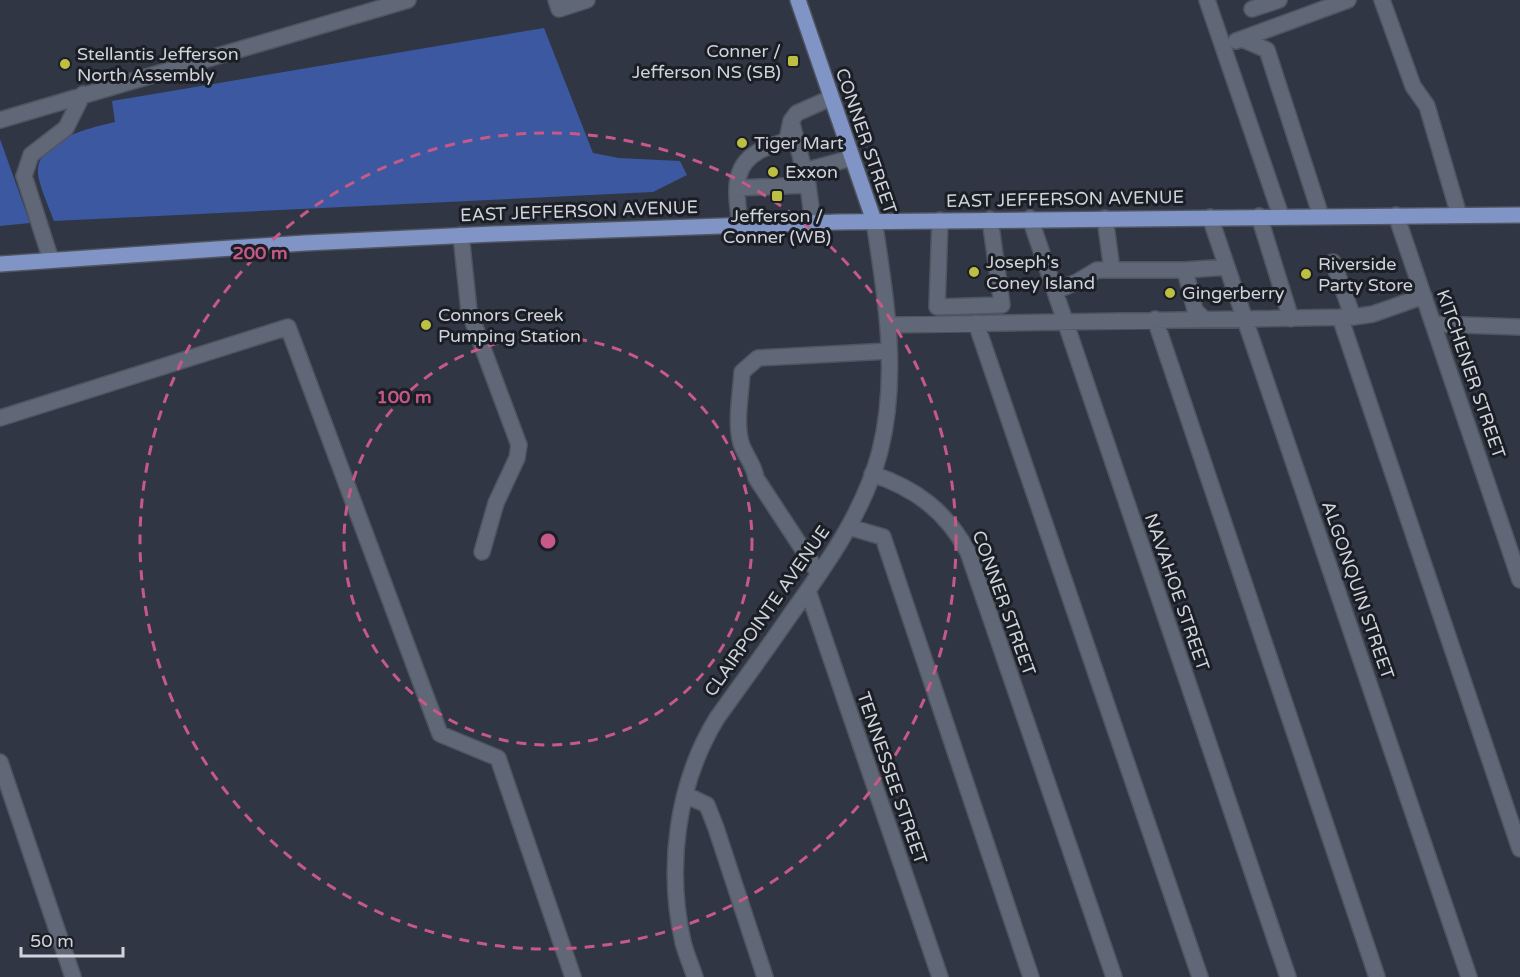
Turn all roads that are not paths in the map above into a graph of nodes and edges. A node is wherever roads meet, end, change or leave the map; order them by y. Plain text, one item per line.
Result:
1 (408, 0) edge
2 (556, 0) edge
3 (587, 0) edge
4 (798, 0) edge
5 (1207, 0) edge
6 (1279, 0) edge
7 (1348, 0) edge
8 (1382, 0) edge
9 (1252, 9) dead end
10 (1242, 39) junction
11 (1222, 46) junction
12 (83, 94) junction
13 (831, 98) junction
14 (0, 120) edge
15 (791, 121) junction
16 (852, 158) junction
17 (806, 178) junction
18 (738, 188) junction
19 (1520, 214) edge
20 (1396, 215) junction
21 (1459, 215) junction
22 (1259, 216) junction
23 (1281, 216) junction
24 (1321, 216) junction
25 (1210, 217) junction
26 (1030, 218) junction
27 (1105, 218) junction
28 (990, 219) junction
29 (940, 220) junction
30 (874, 221) junction
31 (813, 223) junction
32 (740, 225) junction
33 (462, 235) junction
34 (51, 260) junction
35 (1333, 262) dead end
36 (0, 264) edge
37 (1227, 267) junction
38 (1112, 270) junction
39 (1185, 270) junction
40 (1054, 291) junction
41 (1424, 296) junction
42 (1346, 317) junction
43 (1244, 318) junction
44 (1204, 319) junction
45 (1291, 319) junction
46 (1155, 320) junction
47 (1064, 321) junction
48 (976, 323) junction
49 (1433, 324) junction
50 (888, 325) junction
51 (1520, 327) edge
52 (889, 351) junction
53 (0, 418) edge
54 (872, 474) junction
55 (849, 527) junction
56 (482, 552) dead end
57 (819, 574) junction
58 (1520, 580) edge
59 (808, 591) junction
60 (0, 762) edge
61 (686, 795) junction
62 (1520, 849) edge
63 (73, 977) edge
64 (573, 977) edge
65 (695, 977) edge
66 (765, 977) edge
67 (940, 977) edge
68 (1031, 977) edge
69 (1114, 977) edge
70 (1200, 977) edge
71 (1288, 977) edge
72 (1377, 977) edge
73 (1469, 977) edge

1 - 12 street
2 - 3 street
4 - 13 main road, CONNER STREET
5 - 11 street
6 - 9 street
7 - 10 street
8 - 21 street
10 - 11 street
10 - 24 street
11 - 23 street
12 - 14 street
12 - 34 street
13 - 15 street
13 - 16 main road, CONNER STREET
15 - 17 street
15 - 18 street
16 - 17 street
16 - 30 main road, CONNER STREET
17 - 18 street
17 - 31 street
18 - 32 street
19 - 21 main road, EAST JEFFERSON AVENUE
20 - 21 main road, EAST JEFFERSON AVENUE
20 - 24 main road, EAST JEFFERSON AVENUE
20 - 41 street, KITCHENER STREET
22 - 23 main road, EAST JEFFERSON AVENUE
22 - 25 main road, EAST JEFFERSON AVENUE
22 - 45 street
23 - 24 main road, EAST JEFFERSON AVENUE
25 - 27 main road, EAST JEFFERSON AVENUE
25 - 37 street, ALGONQUIN STREET
26 - 27 main road, EAST JEFFERSON AVENUE
26 - 28 main road, EAST JEFFERSON AVENUE
26 - 40 street, NAVAHOE STREET
27 - 38 street
28 - 29 main road, EAST JEFFERSON AVENUE
28 - 29 street
29 - 30 main road, EAST JEFFERSON AVENUE
30 - 31 main road, EAST JEFFERSON AVENUE
30 - 50 street, CONNER STREET
31 - 32 main road, EAST JEFFERSON AVENUE
32 - 33 main road, EAST JEFFERSON AVENUE
33 - 34 main road, EAST JEFFERSON AVENUE
33 - 56 street
34 - 36 main road, EAST JEFFERSON AVENUE
35 - 42 street
37 - 39 street
37 - 43 street, ALGONQUIN STREET
38 - 39 street
38 - 40 street
39 - 44 street
40 - 47 street, NAVAHOE STREET
41 - 42 street
41 - 49 street, KITCHENER STREET
42 - 45 street
42 - 62 street
43 - 44 street
43 - 45 street
43 - 73 street, ALGONQUIN STREET
44 - 46 street
46 - 47 street
46 - 72 street
47 - 48 street
47 - 71 street, NAVAHOE STREET
48 - 50 street
48 - 70 street
49 - 51 street
49 - 58 street, KITCHENER STREET
50 - 52 street, CONNER STREET
52 - 54 street, CONNER STREET
52 - 57 street
53 - 64 street
54 - 55 street, CLAIRPOINTE AVENUE
54 - 69 street, CONNER STREET
55 - 57 street, CLAIRPOINTE AVENUE
55 - 68 street
57 - 59 street, CLAIRPOINTE AVENUE
59 - 61 street, CLAIRPOINTE AVENUE
59 - 67 street, TENNESSEE STREET
60 - 63 street
61 - 65 street, CLAIRPOINTE AVENUE
61 - 66 street

